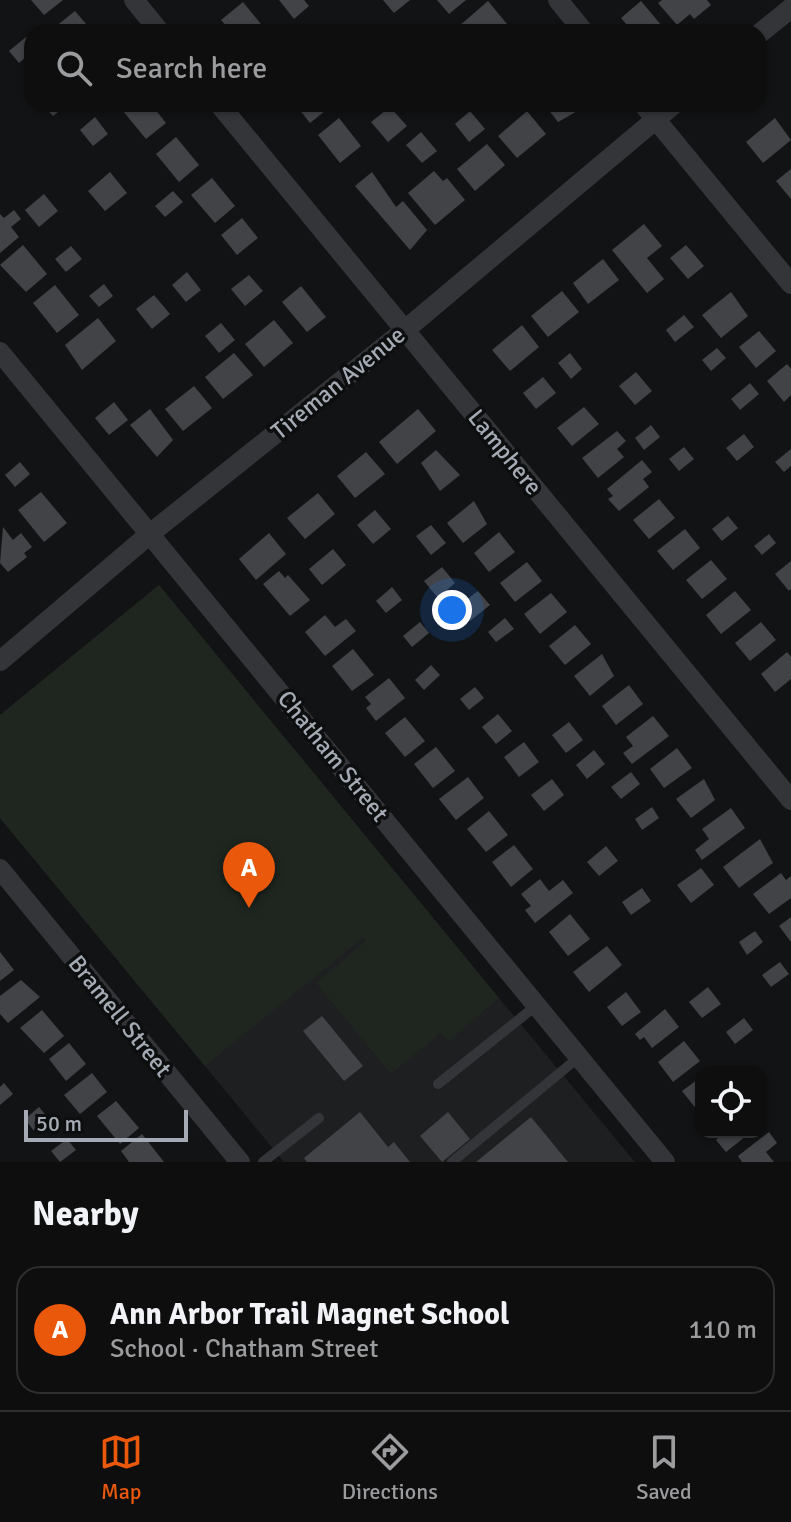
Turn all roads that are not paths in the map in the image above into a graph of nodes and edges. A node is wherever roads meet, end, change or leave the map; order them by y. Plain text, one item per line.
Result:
1 (134, 0) edge
2 (558, 0) edge
3 (791, 8) edge
4 (154, 24) edge
5 (578, 24) edge
6 (767, 28) edge
7 (226, 112) edge
8 (649, 112) edge
9 (791, 284) edge
10 (405, 330) junction
11 (0, 352) edge
12 (151, 533) junction
13 (0, 661) edge
14 (791, 800) edge
15 (0, 869) edge
16 (537, 1005) junction
17 (579, 1057) junction
18 (438, 1084) dead end
19 (319, 1118) dead end
20 (240, 1162) edge
21 (263, 1162) edge
22 (452, 1162) edge
23 (665, 1162) edge

1 - 4 street
2 - 5 street
3 - 6 street
7 - 10 street, Lamphere
8 - 9 street
8 - 10 street, Tireman Avenue
10 - 12 street, Tireman Avenue
10 - 14 street, Lamphere
11 - 12 street, Chatham Street
12 - 13 street, Tireman Avenue
12 - 16 street, Chatham Street
15 - 20 street, Bramell Street
16 - 17 street, Chatham Street
16 - 18 lane
17 - 22 lane
17 - 23 street, Chatham Street
19 - 21 lane

